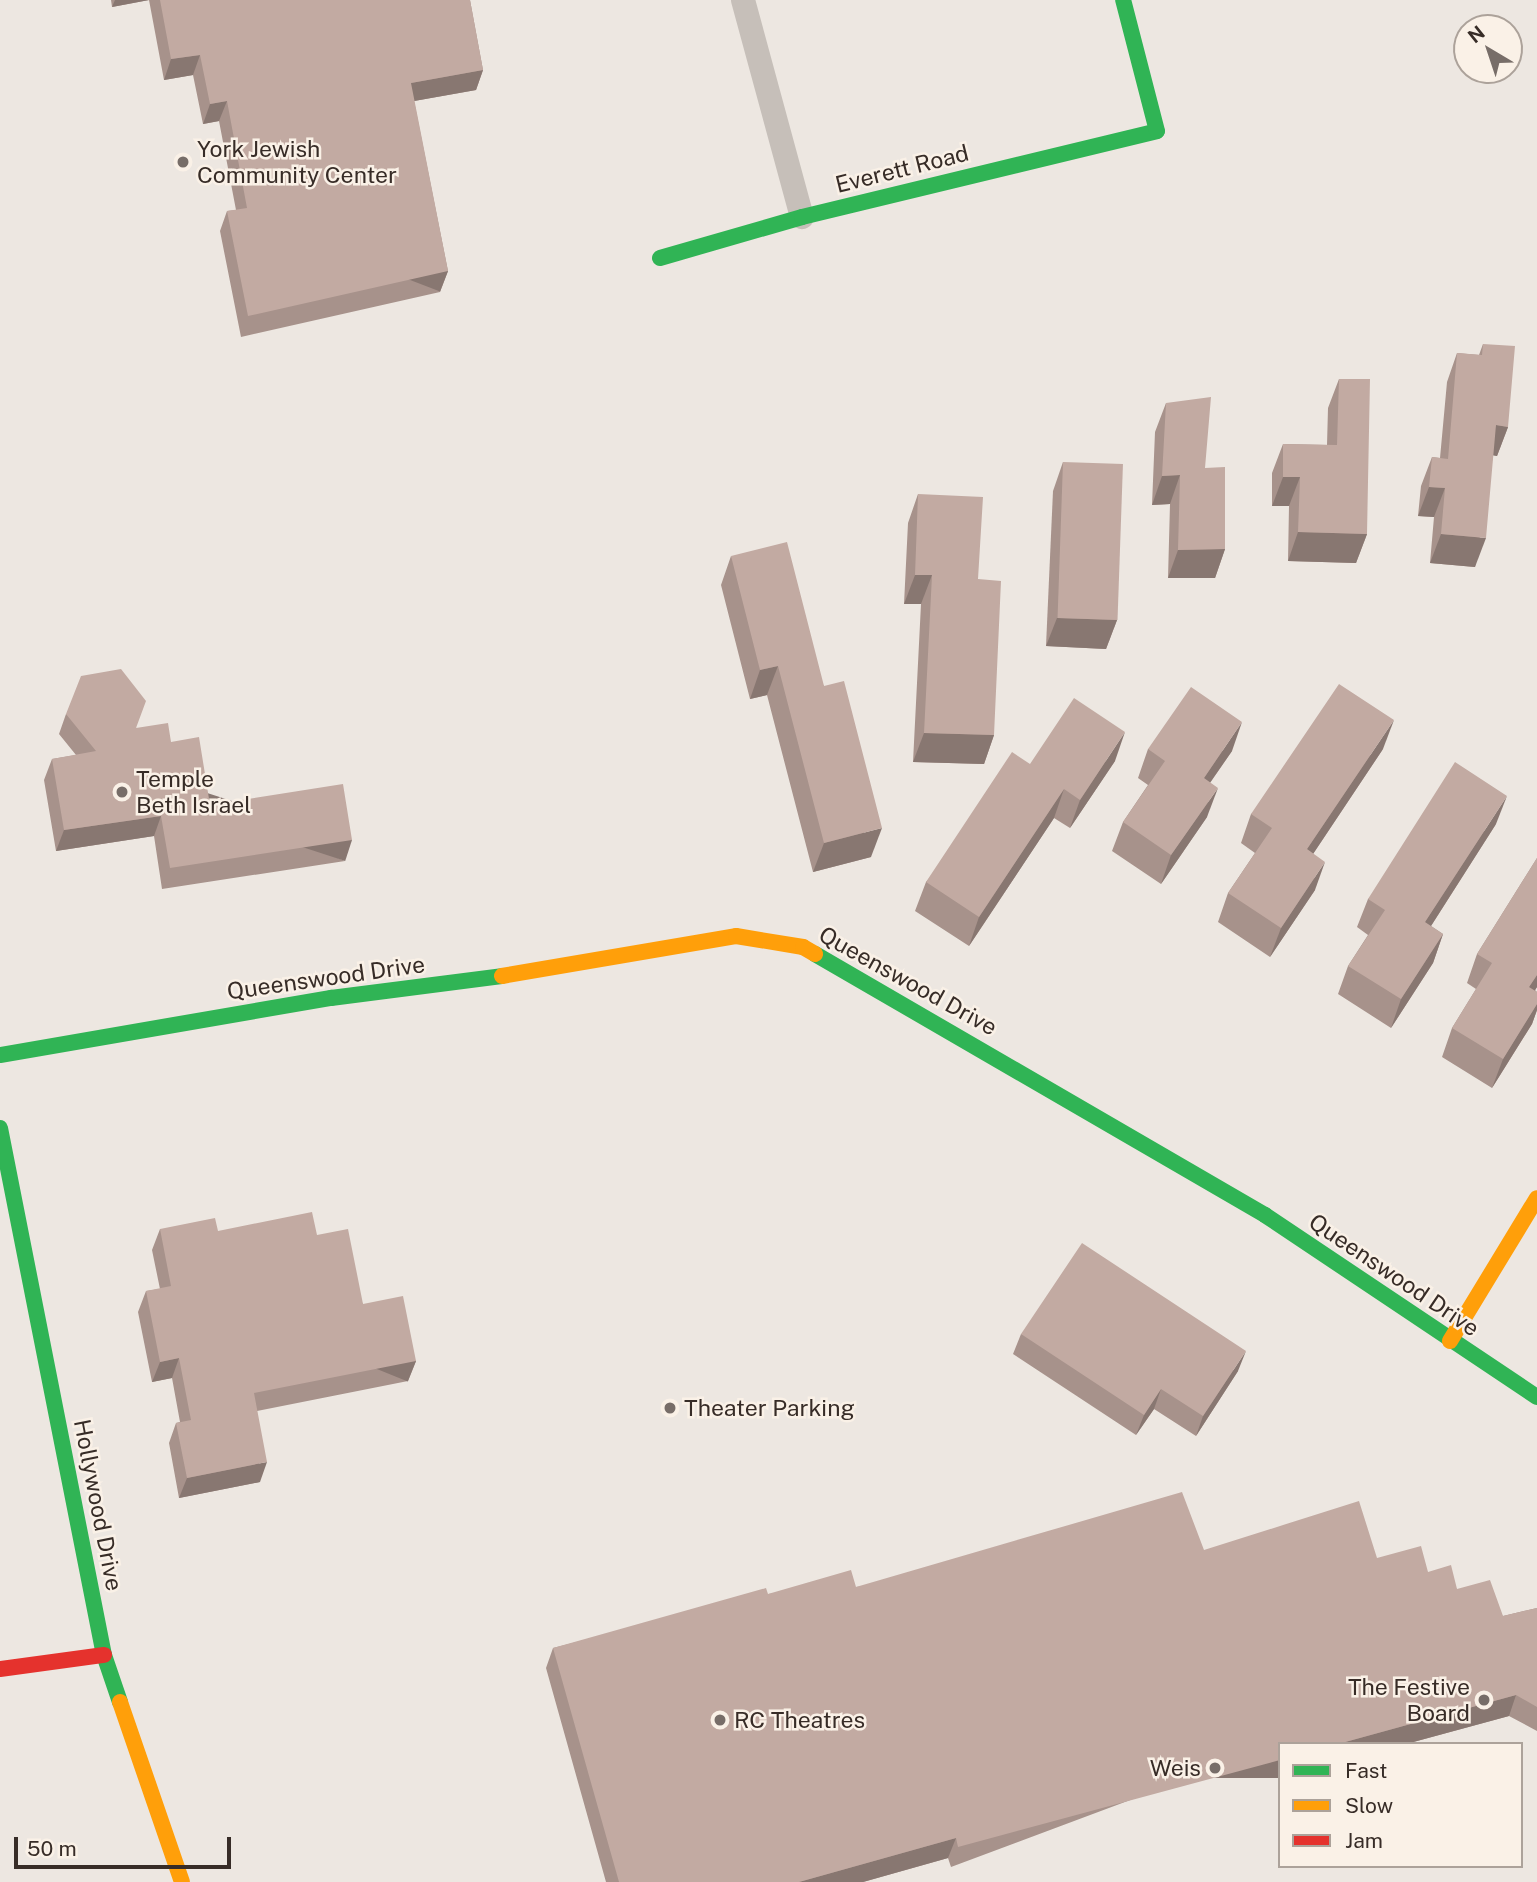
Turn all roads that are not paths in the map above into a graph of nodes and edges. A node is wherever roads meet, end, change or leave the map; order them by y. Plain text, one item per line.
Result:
1 (743, 0) edge
2 (1123, 0) edge
3 (802, 217) junction
4 (660, 258) dead end
5 (0, 1055) edge
6 (0, 1128) edge
7 (1537, 1198) edge
8 (1450, 1341) junction
9 (1537, 1397) edge
10 (104, 1655) junction
11 (0, 1669) edge
12 (181, 1882) edge

1 - 3 street
2 - 3 street, Everett Road
3 - 4 street, Everett Road
5 - 8 street, Queenswood Drive
6 - 10 street, Hollywood Drive
7 - 8 street
8 - 9 street, Queenswood Drive
10 - 11 street
10 - 12 street, Hollywood Drive

